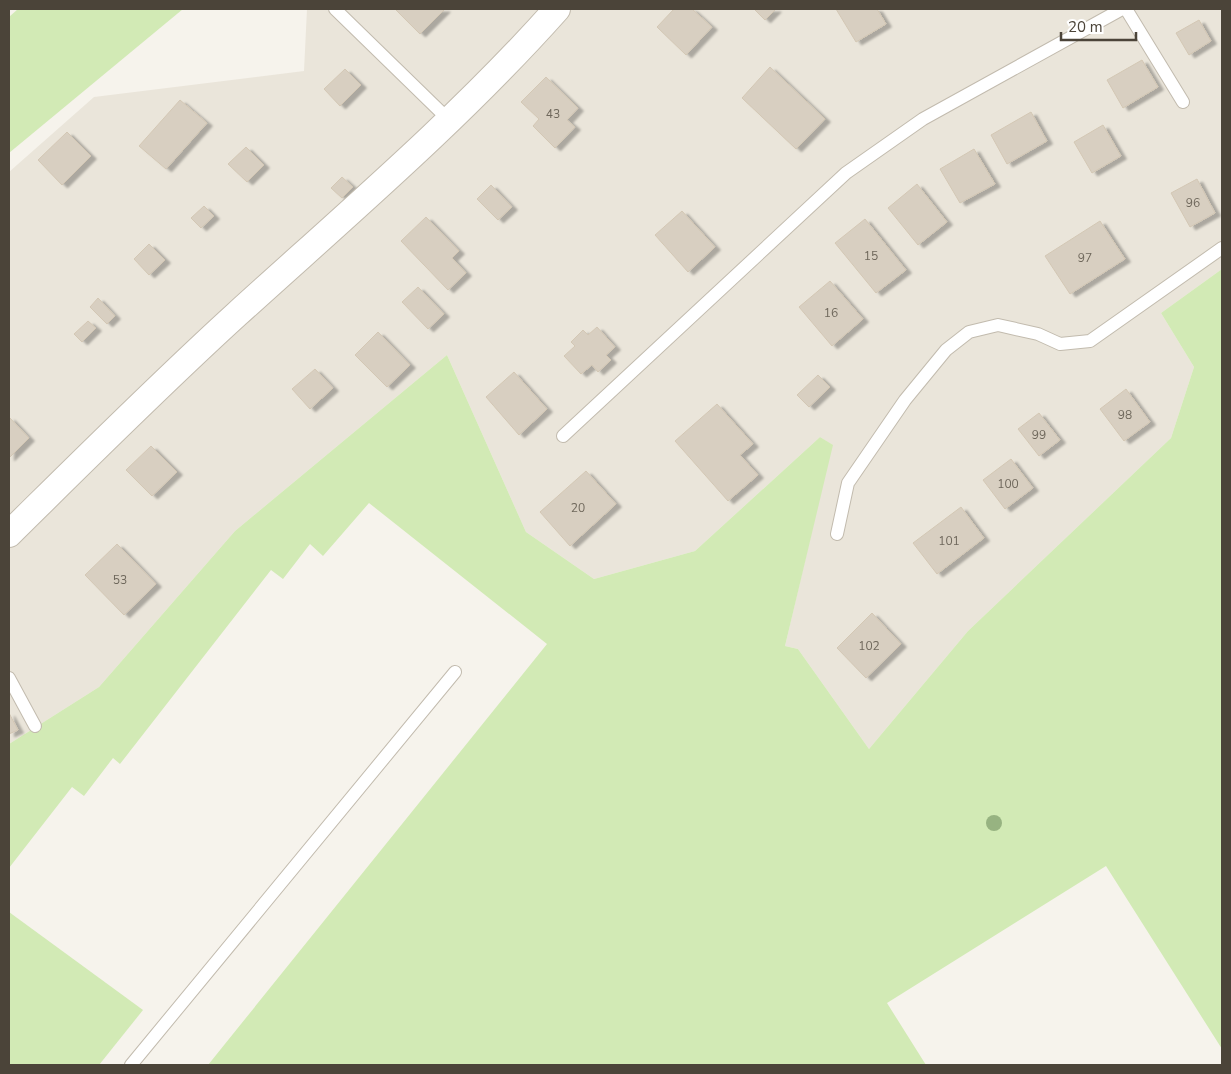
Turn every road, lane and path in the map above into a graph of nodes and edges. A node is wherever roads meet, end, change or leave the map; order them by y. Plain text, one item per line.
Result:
1 (335, 9) edge
2 (557, 9) edge
3 (1122, 9) edge
4 (1126, 9) edge
5 (1183, 102) dead end
6 (450, 121) junction
7 (1222, 248) edge
8 (562, 436) dead end
9 (9, 534) edge
10 (836, 534) dead end
11 (455, 672) dead end
12 (9, 678) edge
13 (35, 726) dead end
14 (131, 1065) edge

1 - 6 lane
2 - 6 street
3 - 8 lane
4 - 5 lane
6 - 9 street
7 - 10 lane
11 - 14 lane
12 - 13 lane

